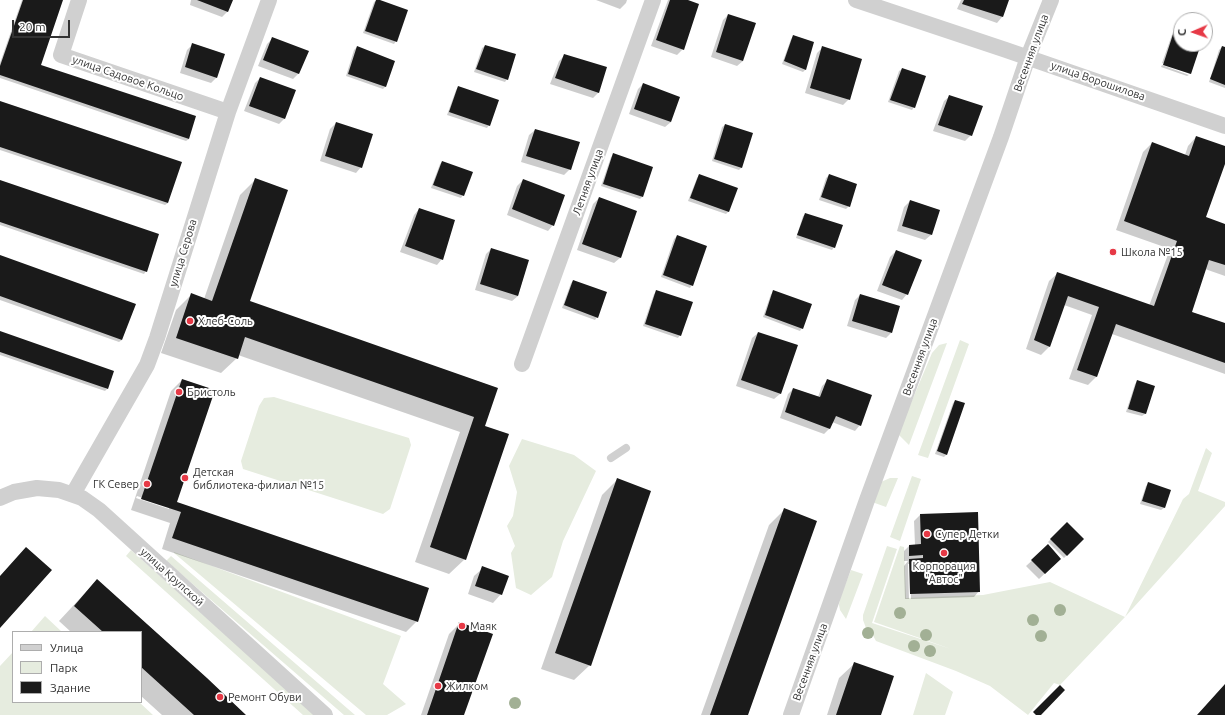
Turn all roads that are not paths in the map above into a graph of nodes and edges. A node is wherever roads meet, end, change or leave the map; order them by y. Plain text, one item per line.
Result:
1 (79, 0) edge
2 (269, 0) edge
3 (653, 0) edge
4 (856, 0) edge
5 (1051, 0) edge
6 (1028, 57) junction
7 (228, 112) junction
8 (1225, 126) edge
9 (522, 364) dead end
10 (626, 448) dead end
11 (611, 458) dead end
12 (73, 494) junction
13 (0, 498) edge
14 (325, 715) edge
15 (791, 715) edge

1 - 7 street, улица Садовое Кольцо
2 - 7 street, улица Серова
3 - 9 street, Летняя улица
4 - 6 street, улица Ворошилова
5 - 6 street, Весенняя улица
6 - 8 street, улица Ворошилова
6 - 15 street, Весенняя улица
7 - 12 street, улица Серова
10 - 11 lane
12 - 13 street, улица Крупской
12 - 14 street, улица Крупской

